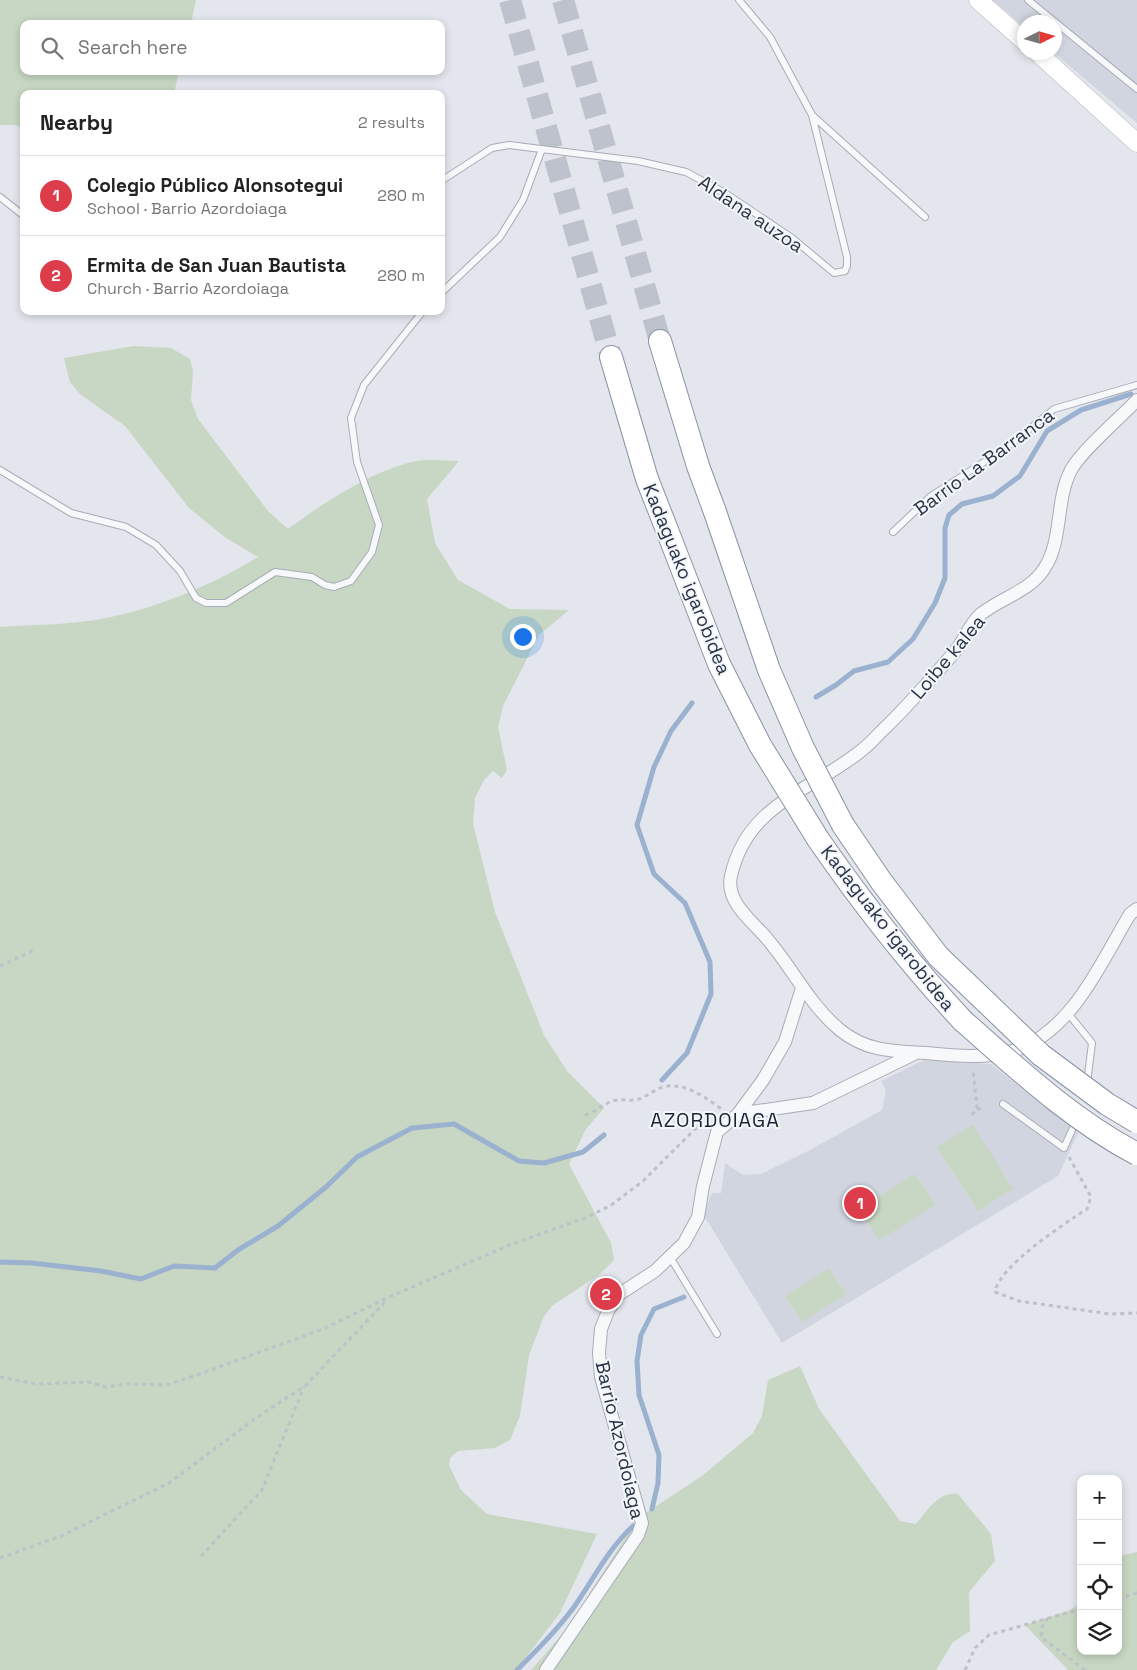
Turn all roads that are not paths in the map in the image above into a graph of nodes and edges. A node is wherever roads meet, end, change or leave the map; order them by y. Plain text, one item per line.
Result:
1 (738, 0) edge
2 (978, 0) edge
3 (1028, 0) edge
4 (1017, 35) edge
5 (1046, 60) edge
6 (1137, 89) edge
7 (812, 115) junction
8 (1137, 143) edge
9 (542, 149) junction
10 (445, 178) edge
11 (0, 197) edge
12 (20, 213) edge
13 (925, 217) dead end
14 (445, 289) edge
15 (420, 315) edge
16 (660, 341) tunnel mouth
17 (611, 357) tunnel mouth
18 (1137, 384) edge
19 (1137, 400) edge
20 (0, 470) edge
21 (893, 532) dead end
22 (1137, 909) edge
23 (802, 988) junction
24 (1067, 1012) junction
25 (917, 1052) junction
26 (1085, 1100) dead end
27 (1003, 1104) dead end
28 (1081, 1108) dead end
29 (736, 1116) junction
30 (1137, 1122) edge
31 (1137, 1154) edge
32 (670, 1257) junction
33 (716, 1334) dead end
34 (546, 1670) edge

1 - 7 lane
2 - 4 street
3 - 6 lane
5 - 8 street
7 - 9 lane, Aldana auzoa
7 - 13 lane
9 - 10 lane, Aldana auzoa
9 - 14 lane
11 - 12 lane
15 - 20 lane
16 - 30 highway, Kadaguako igarobidea, bridge
17 - 31 highway, Kadaguako igarobidea, bridge
18 - 21 lane, Barrio La Barranca
19 - 23 street, Loibe kalea
22 - 24 street
23 - 25 street
23 - 29 street, Barrio Azordoiaga
24 - 25 street
24 - 26 lane
25 - 29 street
27 - 28 lane
29 - 32 street, Barrio Azordoiaga
32 - 33 lane
32 - 34 street, Barrio Azordoiaga

